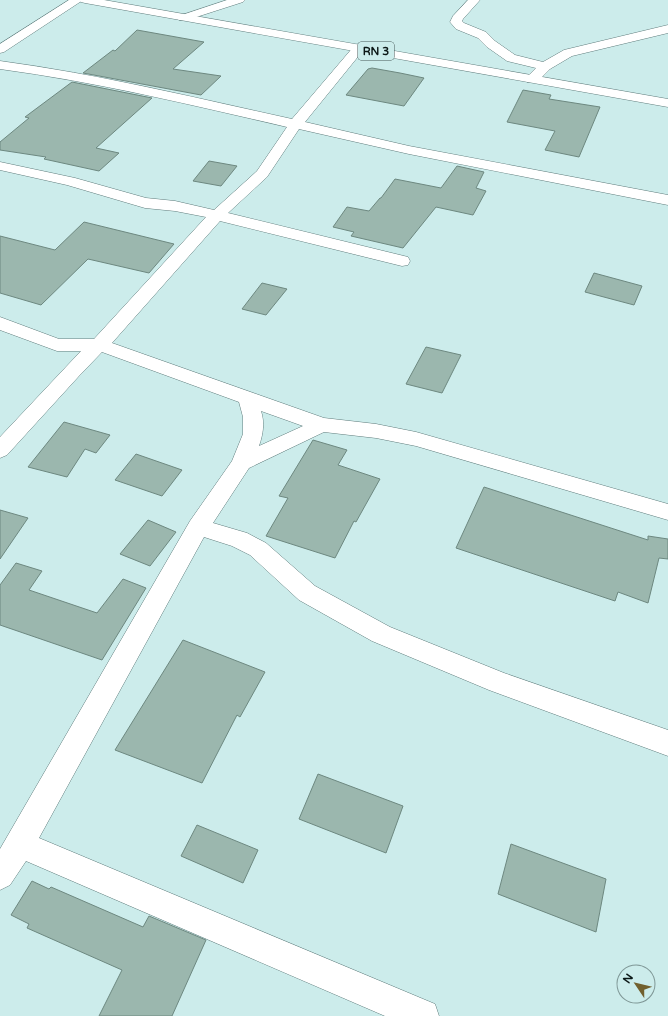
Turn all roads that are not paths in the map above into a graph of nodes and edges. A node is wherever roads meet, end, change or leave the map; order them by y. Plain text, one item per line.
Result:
1 (77, 0) edge
2 (84, 0) edge
3 (239, 0) edge
4 (474, 0) edge
5 (183, 18) junction
6 (668, 29) edge
7 (359, 48) junction
8 (0, 49) edge
9 (0, 66) edge
10 (545, 66) junction
11 (532, 79) junction
12 (668, 103) edge
13 (296, 124) junction
14 (0, 166) edge
15 (668, 200) edge
16 (217, 215) junction
17 (402, 262) dead end
18 (0, 323) edge
19 (57, 345) junction
20 (100, 345) junction
21 (72, 371) junction
22 (248, 398) junction
23 (322, 425) junction
24 (0, 450) edge
25 (242, 463) junction
26 (668, 512) edge
27 (198, 527) junction
28 (668, 743) edge
29 (20, 844) junction
30 (0, 875) edge
31 (423, 1016) edge

1 - 8 street
2 - 5 street, RN 3
3 - 5 street
4 - 10 street
5 - 7 street, RN 3
6 - 10 street
7 - 11 street, RN 3
7 - 13 street
9 - 13 street
10 - 11 street
11 - 12 street, RN 3
13 - 15 street
13 - 16 street
14 - 16 street
16 - 17 street
16 - 20 street
18 - 19 street
19 - 20 street
19 - 21 street
20 - 21 street
20 - 22 street
21 - 24 street
22 - 23 street
22 - 25 street
23 - 25 street
23 - 26 street
25 - 27 street
27 - 28 street
27 - 29 street
29 - 30 street
29 - 31 street

